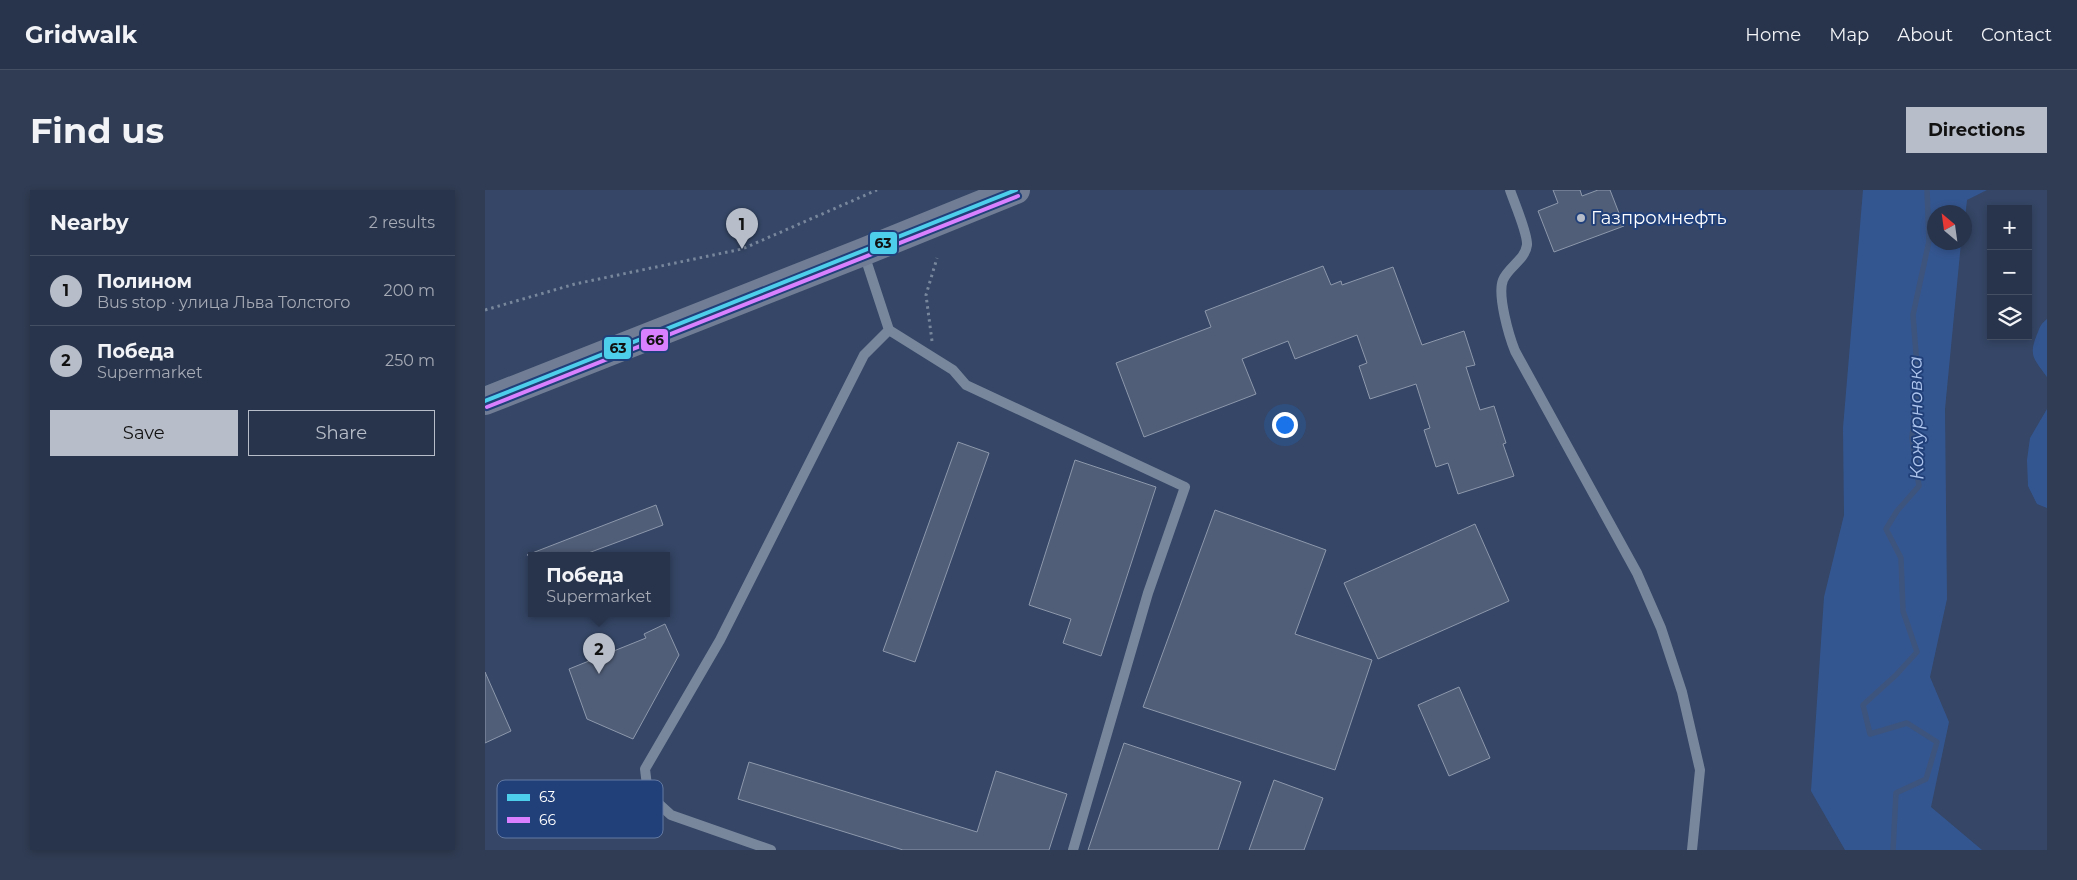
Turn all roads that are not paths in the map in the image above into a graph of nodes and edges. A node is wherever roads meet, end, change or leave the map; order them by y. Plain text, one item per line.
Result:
1 (1016, 190) edge
2 (1510, 190) edge
3 (863, 252) junction
4 (889, 330) junction
5 (485, 401) edge
6 (646, 780) edge
7 (663, 808) edge
8 (771, 850) edge
9 (1073, 850) edge
10 (1692, 850) edge

1 - 3 highway
2 - 10 lane
3 - 4 lane
3 - 5 highway
4 - 6 lane
4 - 9 lane
7 - 8 lane

